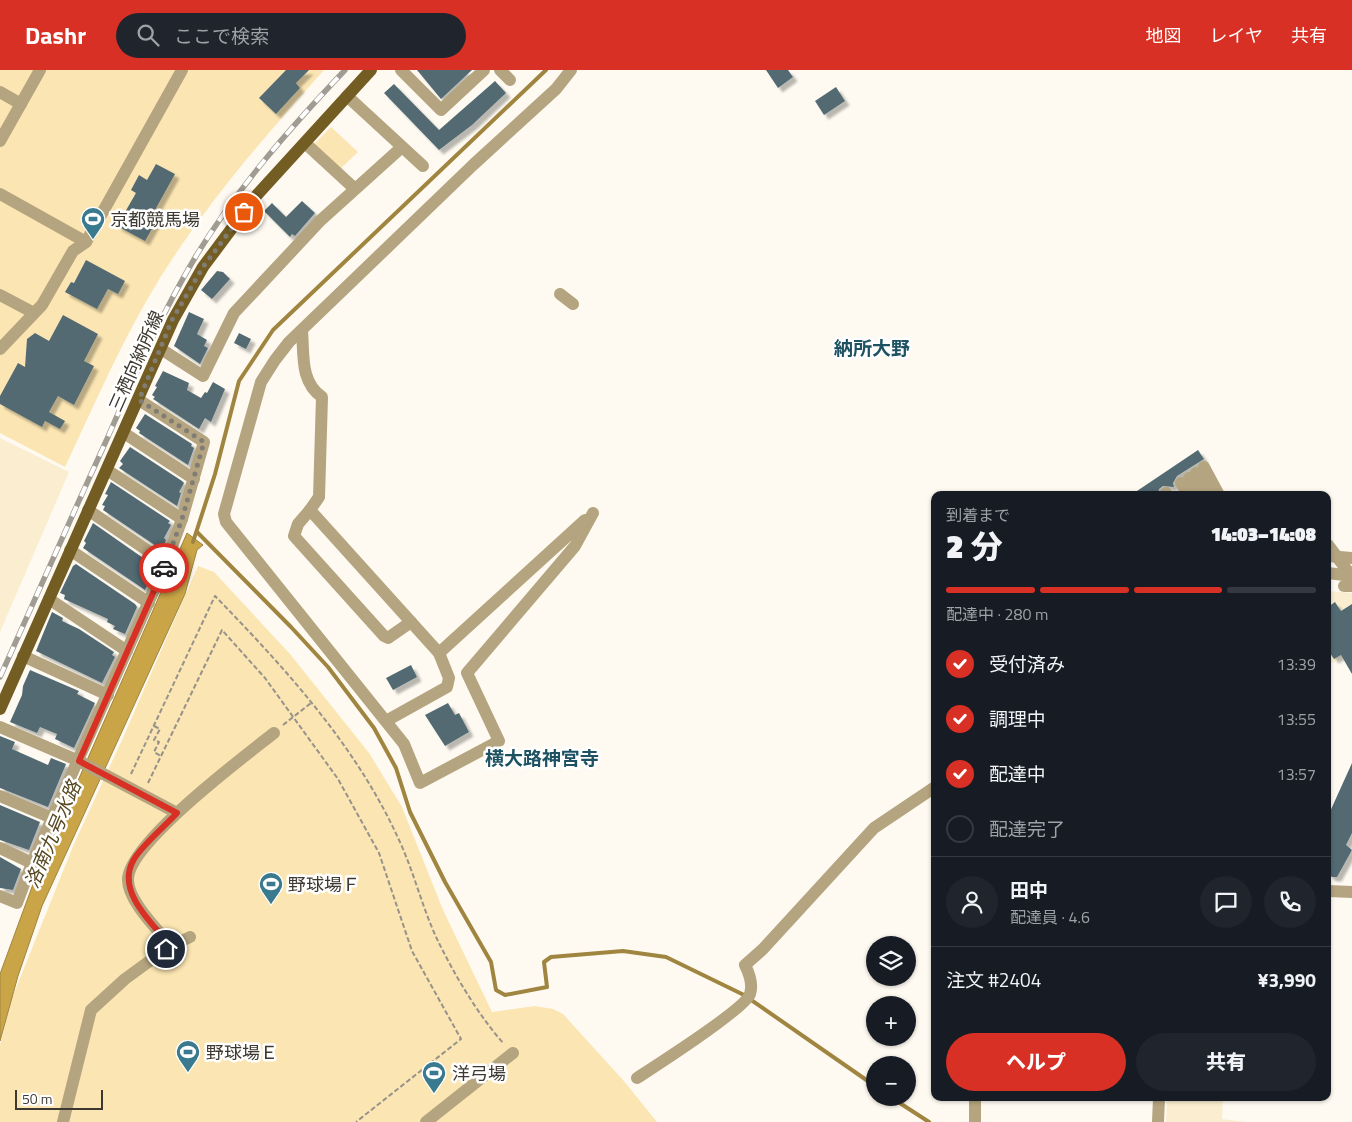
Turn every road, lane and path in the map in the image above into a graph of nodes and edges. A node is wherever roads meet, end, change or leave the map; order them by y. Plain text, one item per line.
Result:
1 (40, 70) edge
2 (182, 70) edge
3 (371, 70) edge
4 (401, 70) edge
5 (484, 70) edge
6 (500, 70) edge
7 (571, 70) edge
8 (510, 80) dead end
9 (0, 92) edge
10 (347, 96) junction
11 (21, 104) junction
12 (0, 141) edge
13 (305, 143) junction
14 (402, 147) junction
15 (423, 166) dead end
16 (355, 189) junction
17 (0, 194) edge
18 (86, 242) junction
19 (560, 294) dead end
20 (0, 295) edge
21 (572, 304) dead end
22 (34, 313) junction
23 (302, 330) junction
24 (0, 349) edge
25 (161, 349) junction
26 (139, 400) junction
27 (124, 433) junction
28 (107, 470) junction
29 (194, 479) junction
30 (1182, 484) edge
31 (1204, 491) edge
32 (1206, 491) edge
33 (88, 510) junction
34 (310, 510) junction
35 (182, 519) junction
36 (70, 550) junction
37 (1331, 550) edge
38 (1331, 556) edge
39 (1352, 558) edge
40 (166, 562) junction
41 (1331, 573) edge
42 (1350, 581) edge
43 (49, 599) junction
44 (149, 603) junction
45 (411, 622) junction
46 (127, 651) junction
47 (439, 653) junction
48 (23, 656) junction
49 (108, 695) junction
50 (311, 703) junction
51 (0, 709) edge
52 (294, 717) junction
53 (386, 721) junction
54 (154, 726) junction
55 (0, 727) edge
56 (274, 733) joint
57 (161, 756) junction
58 (82, 763) junction
59 (126, 786) junction
60 (931, 790) edge
61 (142, 794) junction
62 (0, 796) edge
63 (177, 813) junction
64 (52, 818) junction
65 (0, 848) edge
66 (32, 863) junction
67 (1331, 891) edge
68 (1352, 892) edge
69 (0, 896) edge
70 (190, 937) dead end
71 (171, 946) junction
72 (513, 1053) joint
73 (637, 1078) dead end
74 (976, 1101) edge
75 (1159, 1101) edge
76 (441, 1117) edge
77 (63, 1122) edge
78 (356, 1122) edge
79 (426, 1122) edge
80 (975, 1122) edge
81 (1158, 1122) edge

1 - 11 street
2 - 18 street
3 - 10 main road, 三栖向納所線
4 - 5 street
6 - 8 street
7 - 23 street
9 - 11 street
10 - 13 main road, 三栖向納所線
10 - 14 street
11 - 12 street
13 - 16 street
13 - 25 main road, 三栖向納所線
14 - 15 street
14 - 16 street
16 - 25 street
17 - 18 street
18 - 22 street
19 - 21 street
20 - 22 street
22 - 24 street
23 - 34 street
23 - 53 street
25 - 26 main road, 三栖向納所線
26 - 27 main road, 三栖向納所線
26 - 29 street
27 - 28 main road, 三栖向納所線
27 - 29 street
28 - 33 main road, 三栖向納所線
28 - 35 street
29 - 35 street
30 - 31 street
30 - 32 street
33 - 36 main road, 三栖向納所線
33 - 40 street
34 - 45 street
34 - 45 street
35 - 40 street
36 - 43 main road, 三栖向納所線
36 - 44 street
37 - 42 street
38 - 39 street, bridge
40 - 44 street
41 - 42 street
43 - 46 street
43 - 48 main road, 三栖向納所線
44 - 46 street
45 - 47 street
46 - 49 street
47 - 53 street
47 - 53 street
48 - 49 street
48 - 51 main road, 三栖向納所線
49 - 58 street
50 - 52 path
50 - 54 path
50 - 72 path
52 - 56 path
52 - 57 path
52 - 78 path
54 - 57 path
54 - 59 path
55 - 58 street
56 - 63 street
57 - 61 path
58 - 59 street
58 - 64 street
59 - 61 street
60 - 73 street
61 - 63 street
62 - 64 street
63 - 71 street
64 - 66 street
65 - 66 street
66 - 69 street
67 - 68 street
70 - 71 street
71 - 77 street
72 - 76 street
74 - 80 street
75 - 81 street
76 - 79 street

